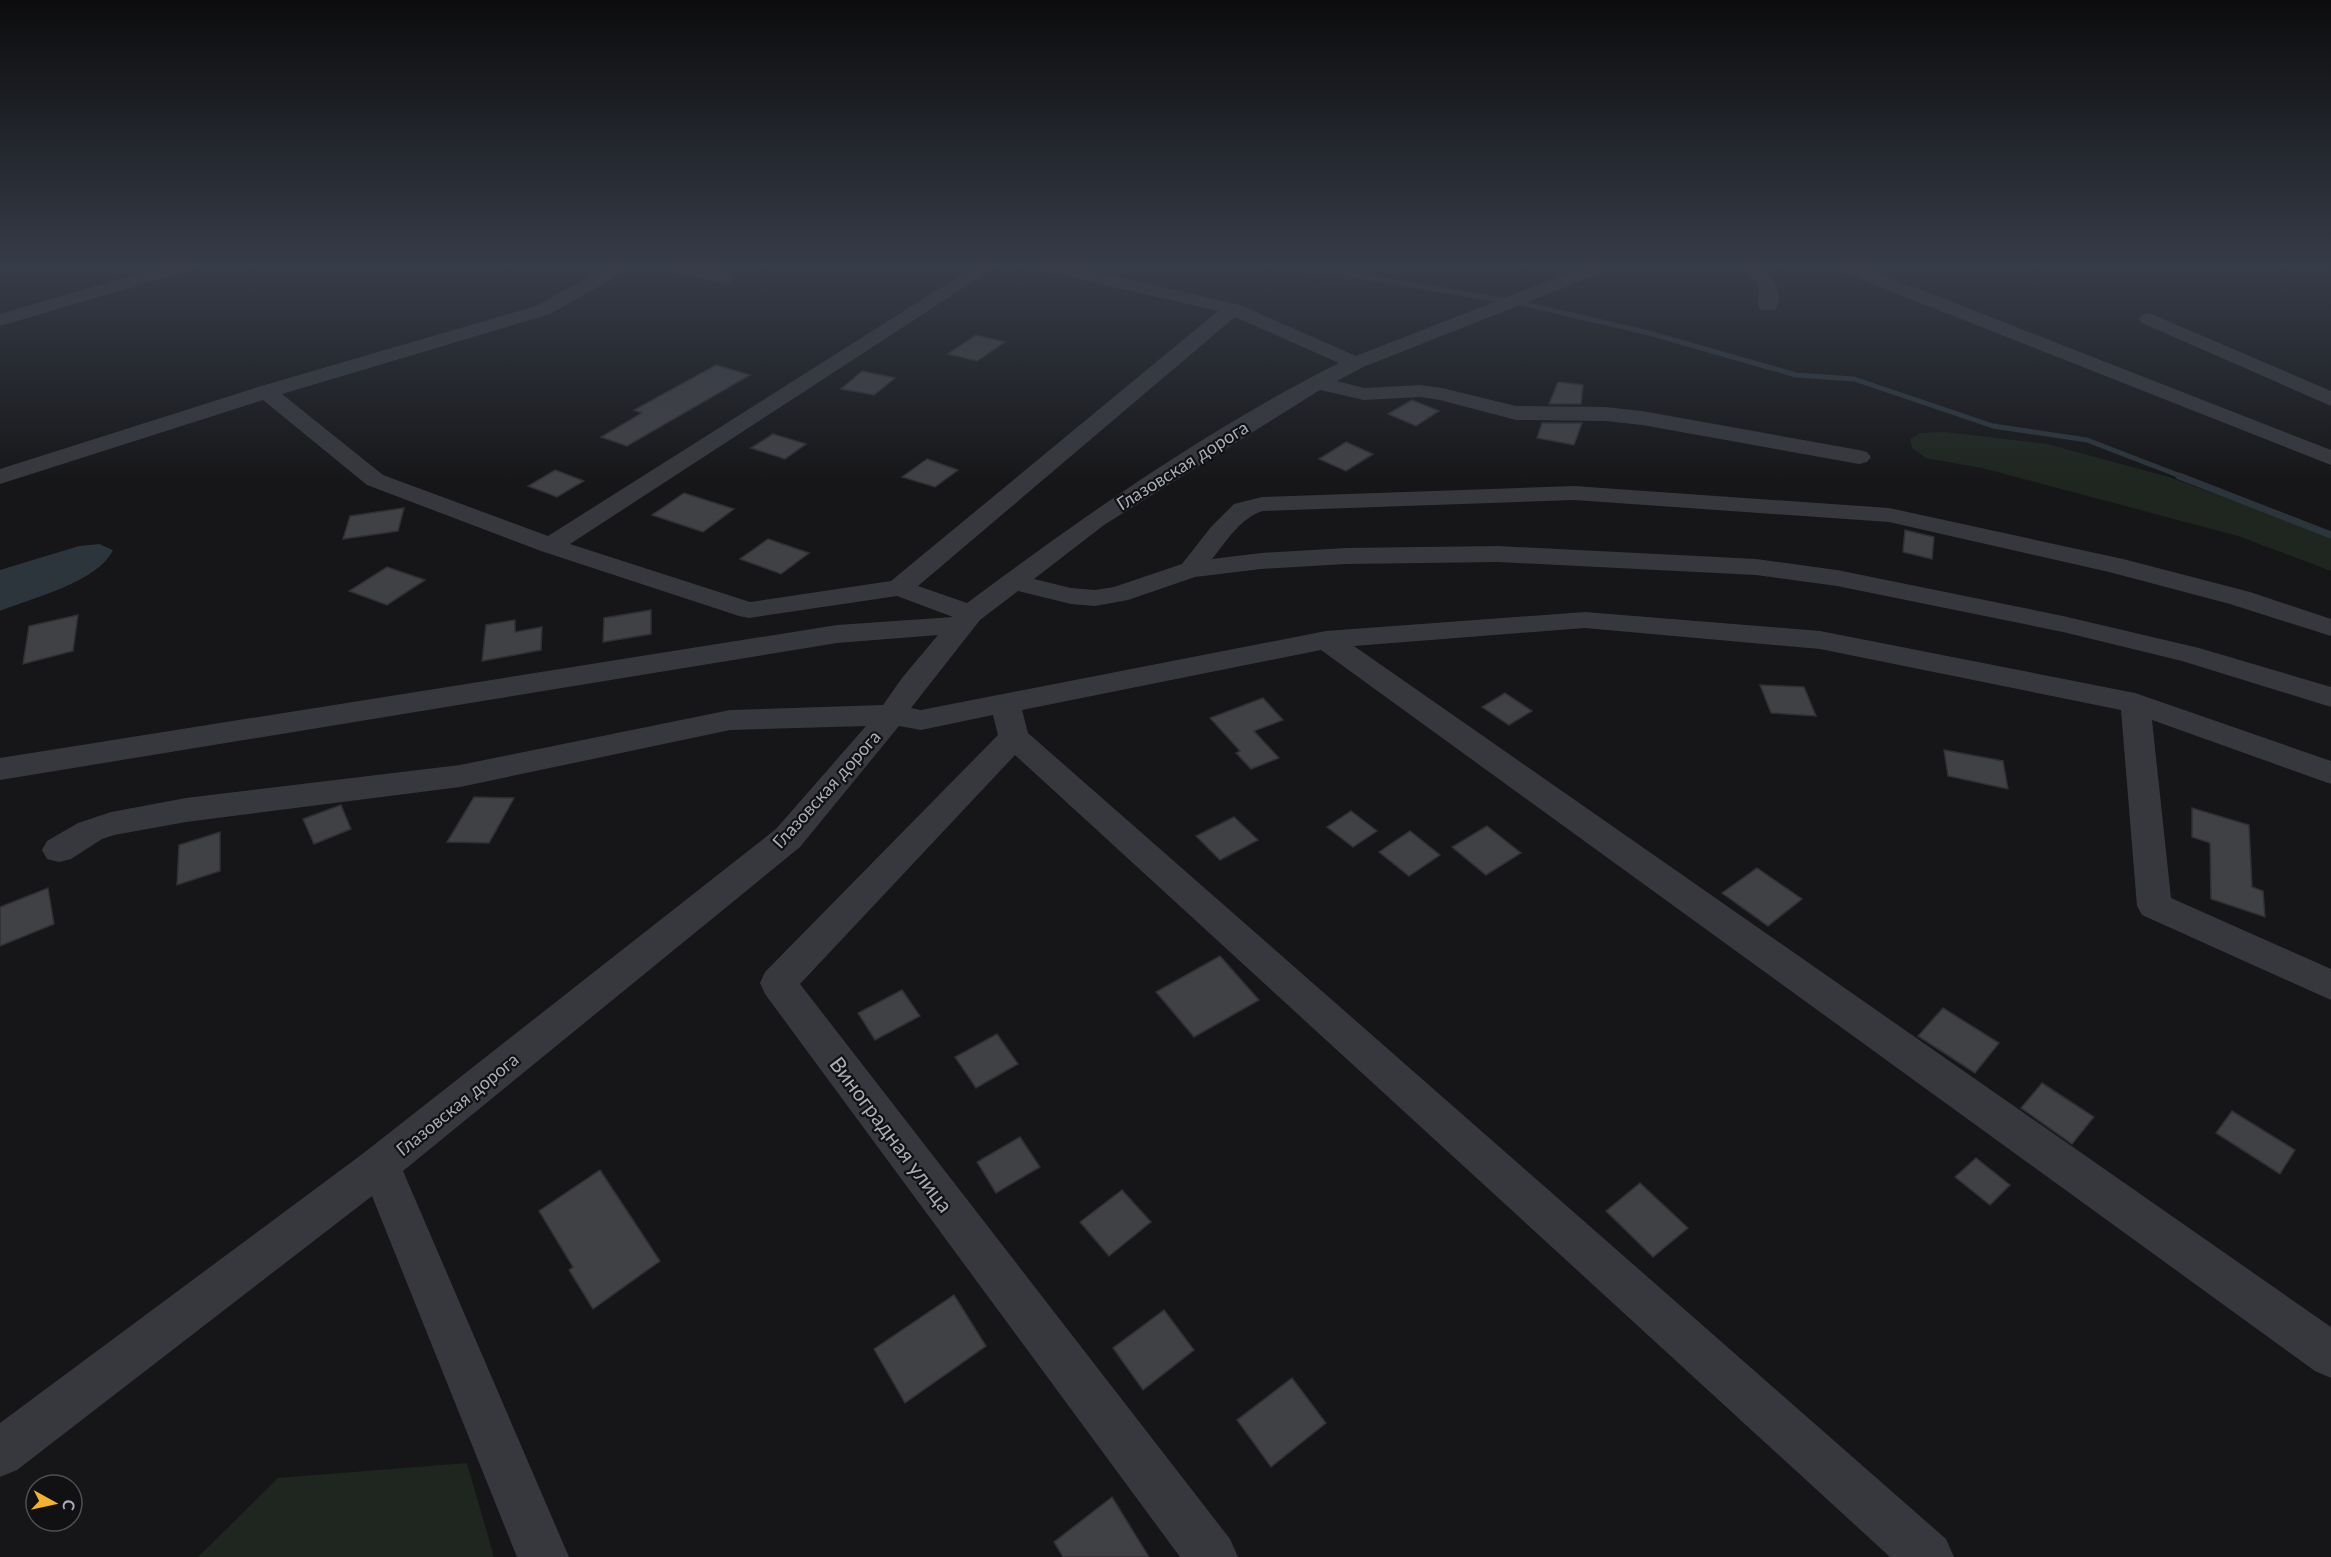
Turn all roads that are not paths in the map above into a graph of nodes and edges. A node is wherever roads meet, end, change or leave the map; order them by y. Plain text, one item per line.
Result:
1 (446, 339) edge
2 (874, 339) edge
3 (1197, 339) edge
4 (1301, 339) edge
5 (1418, 339) edge
6 (2028, 339) edge
7 (2194, 339) edge
8 (1356, 363) junction
9 (1318, 382) junction
10 (266, 392) junction
11 (2331, 399) edge
12 (1859, 457) dead end
13 (2331, 458) edge
14 (0, 477) edge
15 (550, 546) junction
16 (1191, 570) junction
17 (1012, 581) junction
18 (899, 588) junction
19 (966, 620) junction
20 (2331, 628) edge
21 (1326, 640) junction
22 (2331, 697) edge
23 (2135, 703) junction
24 (892, 715) junction
25 (1010, 720) junction
26 (0, 769) edge
27 (2331, 773) edge
28 (59, 850) dead end
29 (2331, 985) edge
30 (380, 1165) junction
31 (2331, 1355) edge
32 (0, 1453) edge
33 (543, 1557) edge
34 (1212, 1557) edge
35 (1928, 1557) edge

1 - 10 street
2 - 15 street
3 - 18 street
4 - 8 street
5 - 8 street, Глазовская дорога
6 - 13 street
7 - 11 street
8 - 9 street, Глазовская дорога
9 - 12 street
9 - 17 street, Глазовская дорога
10 - 14 street
10 - 15 street
15 - 18 street
16 - 17 street
16 - 20 street
16 - 22 street
17 - 19 street, Глазовская дорога
18 - 19 street
19 - 24 street, Глазовская дорога
19 - 26 street
21 - 23 street
21 - 25 street
21 - 31 street
23 - 27 street
23 - 29 street
24 - 25 street
24 - 28 street
24 - 30 street, Глазовская дорога
25 - 34 street, Виноградная улица
25 - 35 street
30 - 32 street, Глазовская дорога
30 - 33 street

